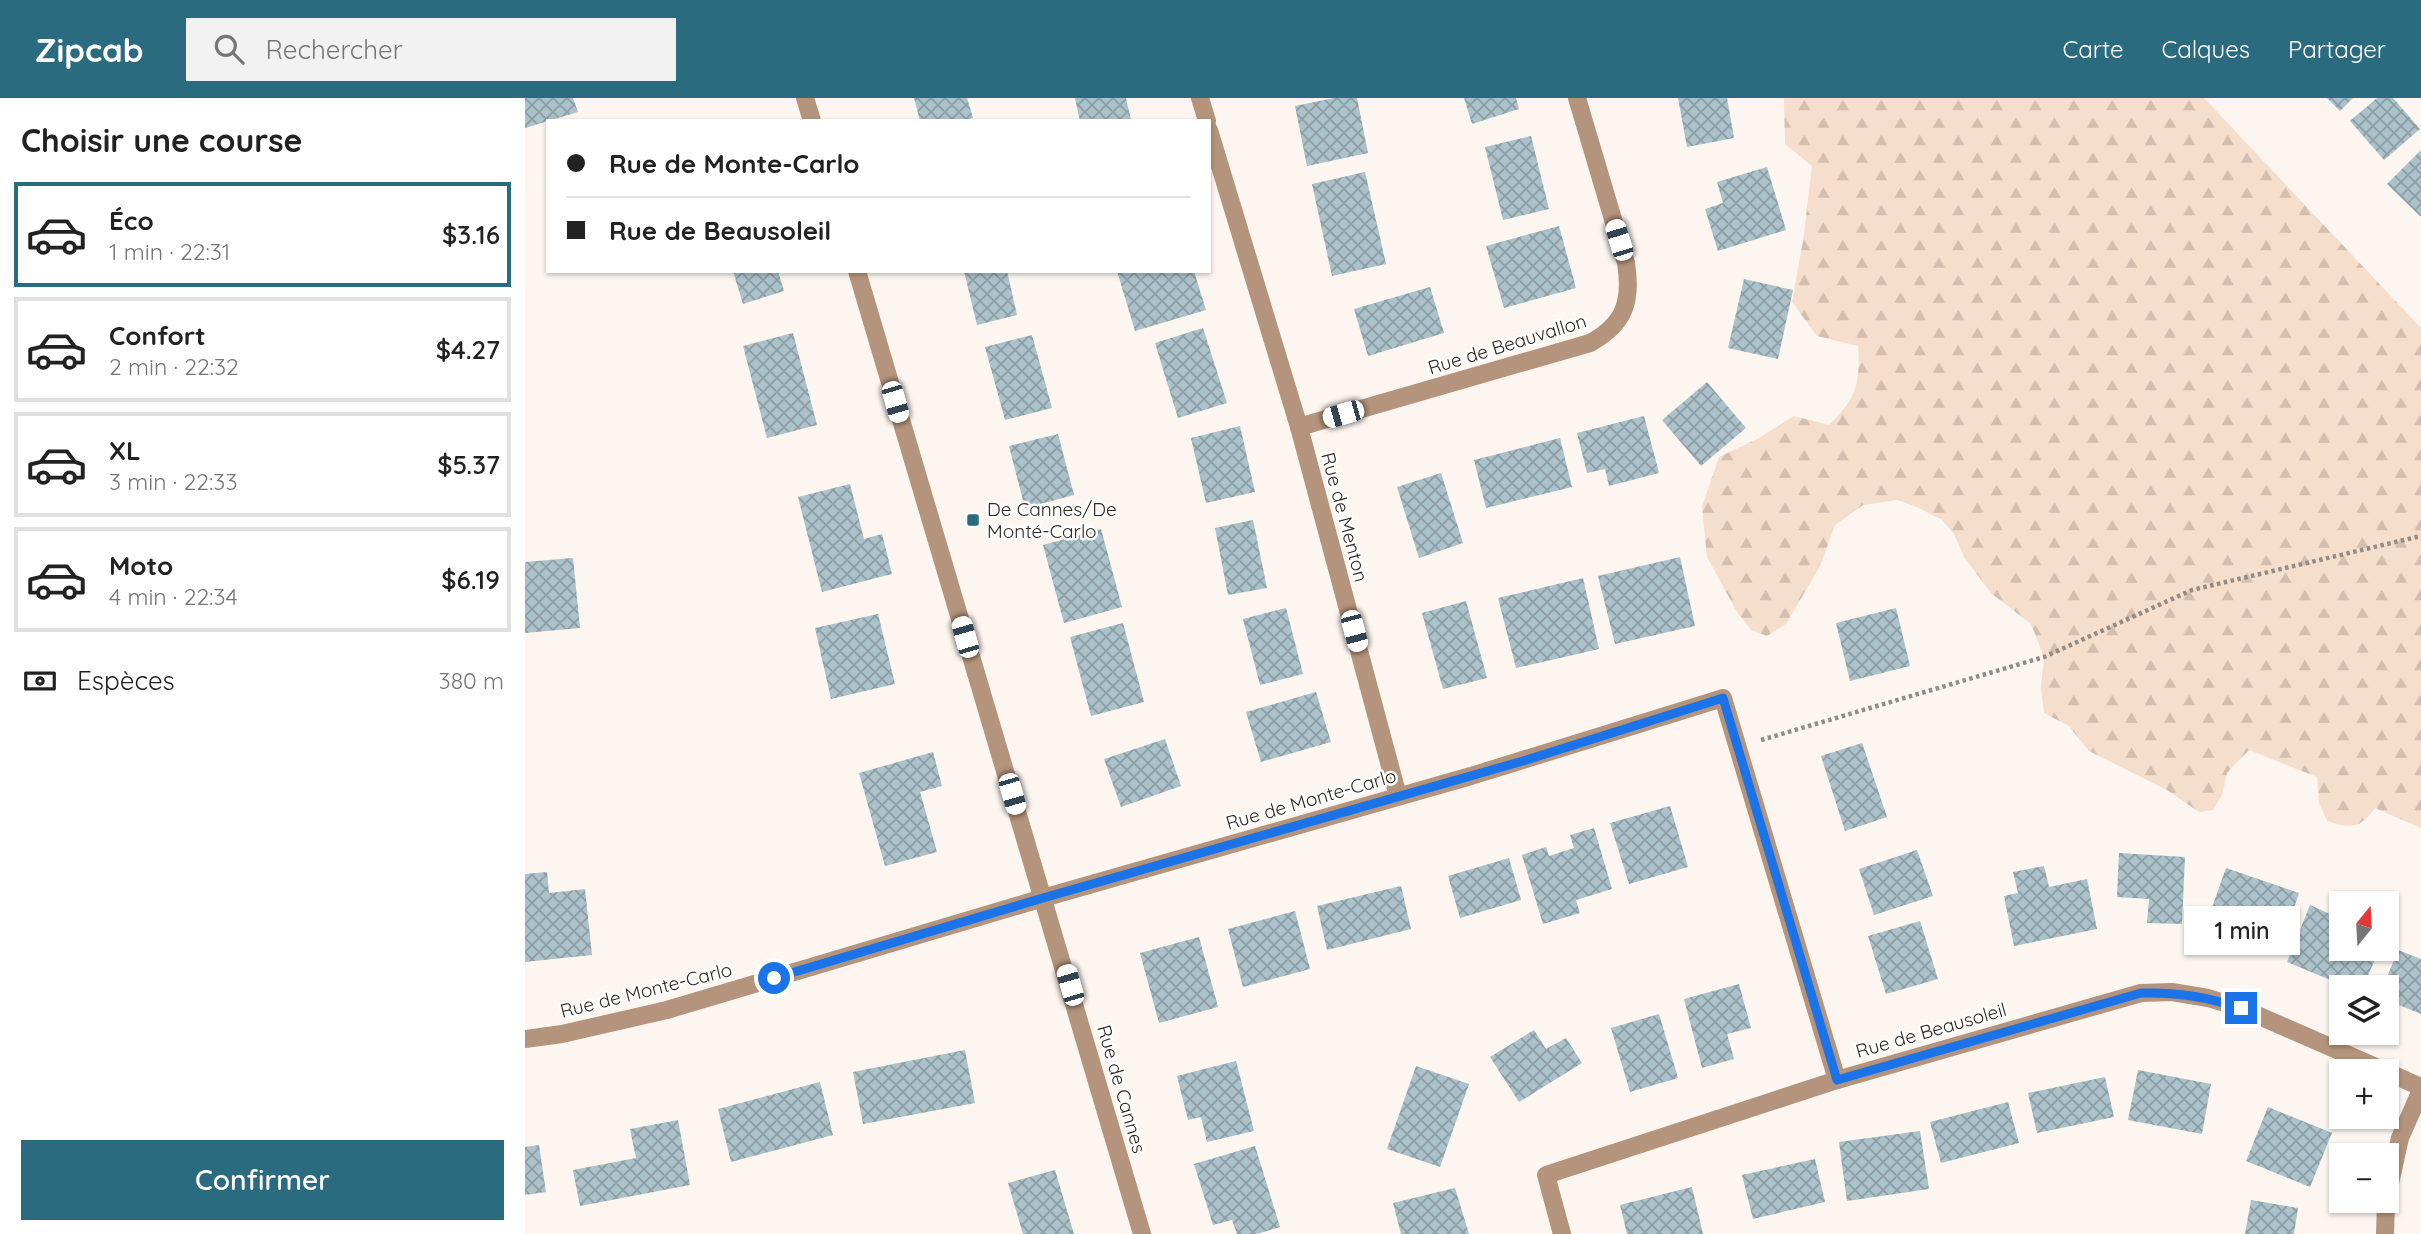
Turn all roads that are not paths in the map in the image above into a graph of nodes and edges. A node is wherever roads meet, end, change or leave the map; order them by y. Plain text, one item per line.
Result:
1 (805, 98) edge
2 (1200, 98) edge
3 (1577, 98) edge
4 (811, 119) edge
5 (1206, 119) edge
6 (1211, 137) edge
7 (858, 273) edge
8 (1299, 427) junction
9 (1398, 796) junction
10 (1043, 898) junction
11 (525, 1039) edge
12 (2358, 1059) edge
13 (2399, 1077) edge
14 (1837, 1080) junction
15 (2421, 1088) edge
16 (2399, 1143) edge
17 (2386, 1213) edge
18 (1142, 1234) edge
19 (1563, 1234) edge
20 (2385, 1234) edge

1 - 4 street
2 - 5 street
3 - 8 street, Rue de Beauvallon
6 - 8 street, Rue de Menton
7 - 10 street, Rue de Cannes
8 - 9 street, Rue de Menton
9 - 10 street, Rue de Monte-Carlo
9 - 14 street, Rue de Monte-Carlo
10 - 11 street, Rue de Monte-Carlo
10 - 18 street, Rue de Cannes
12 - 14 street, Rue de Beausoleil
13 - 15 street, Rue de Beausoleil
14 - 19 street, Rue de Beausoleil
15 - 16 street
17 - 20 street

